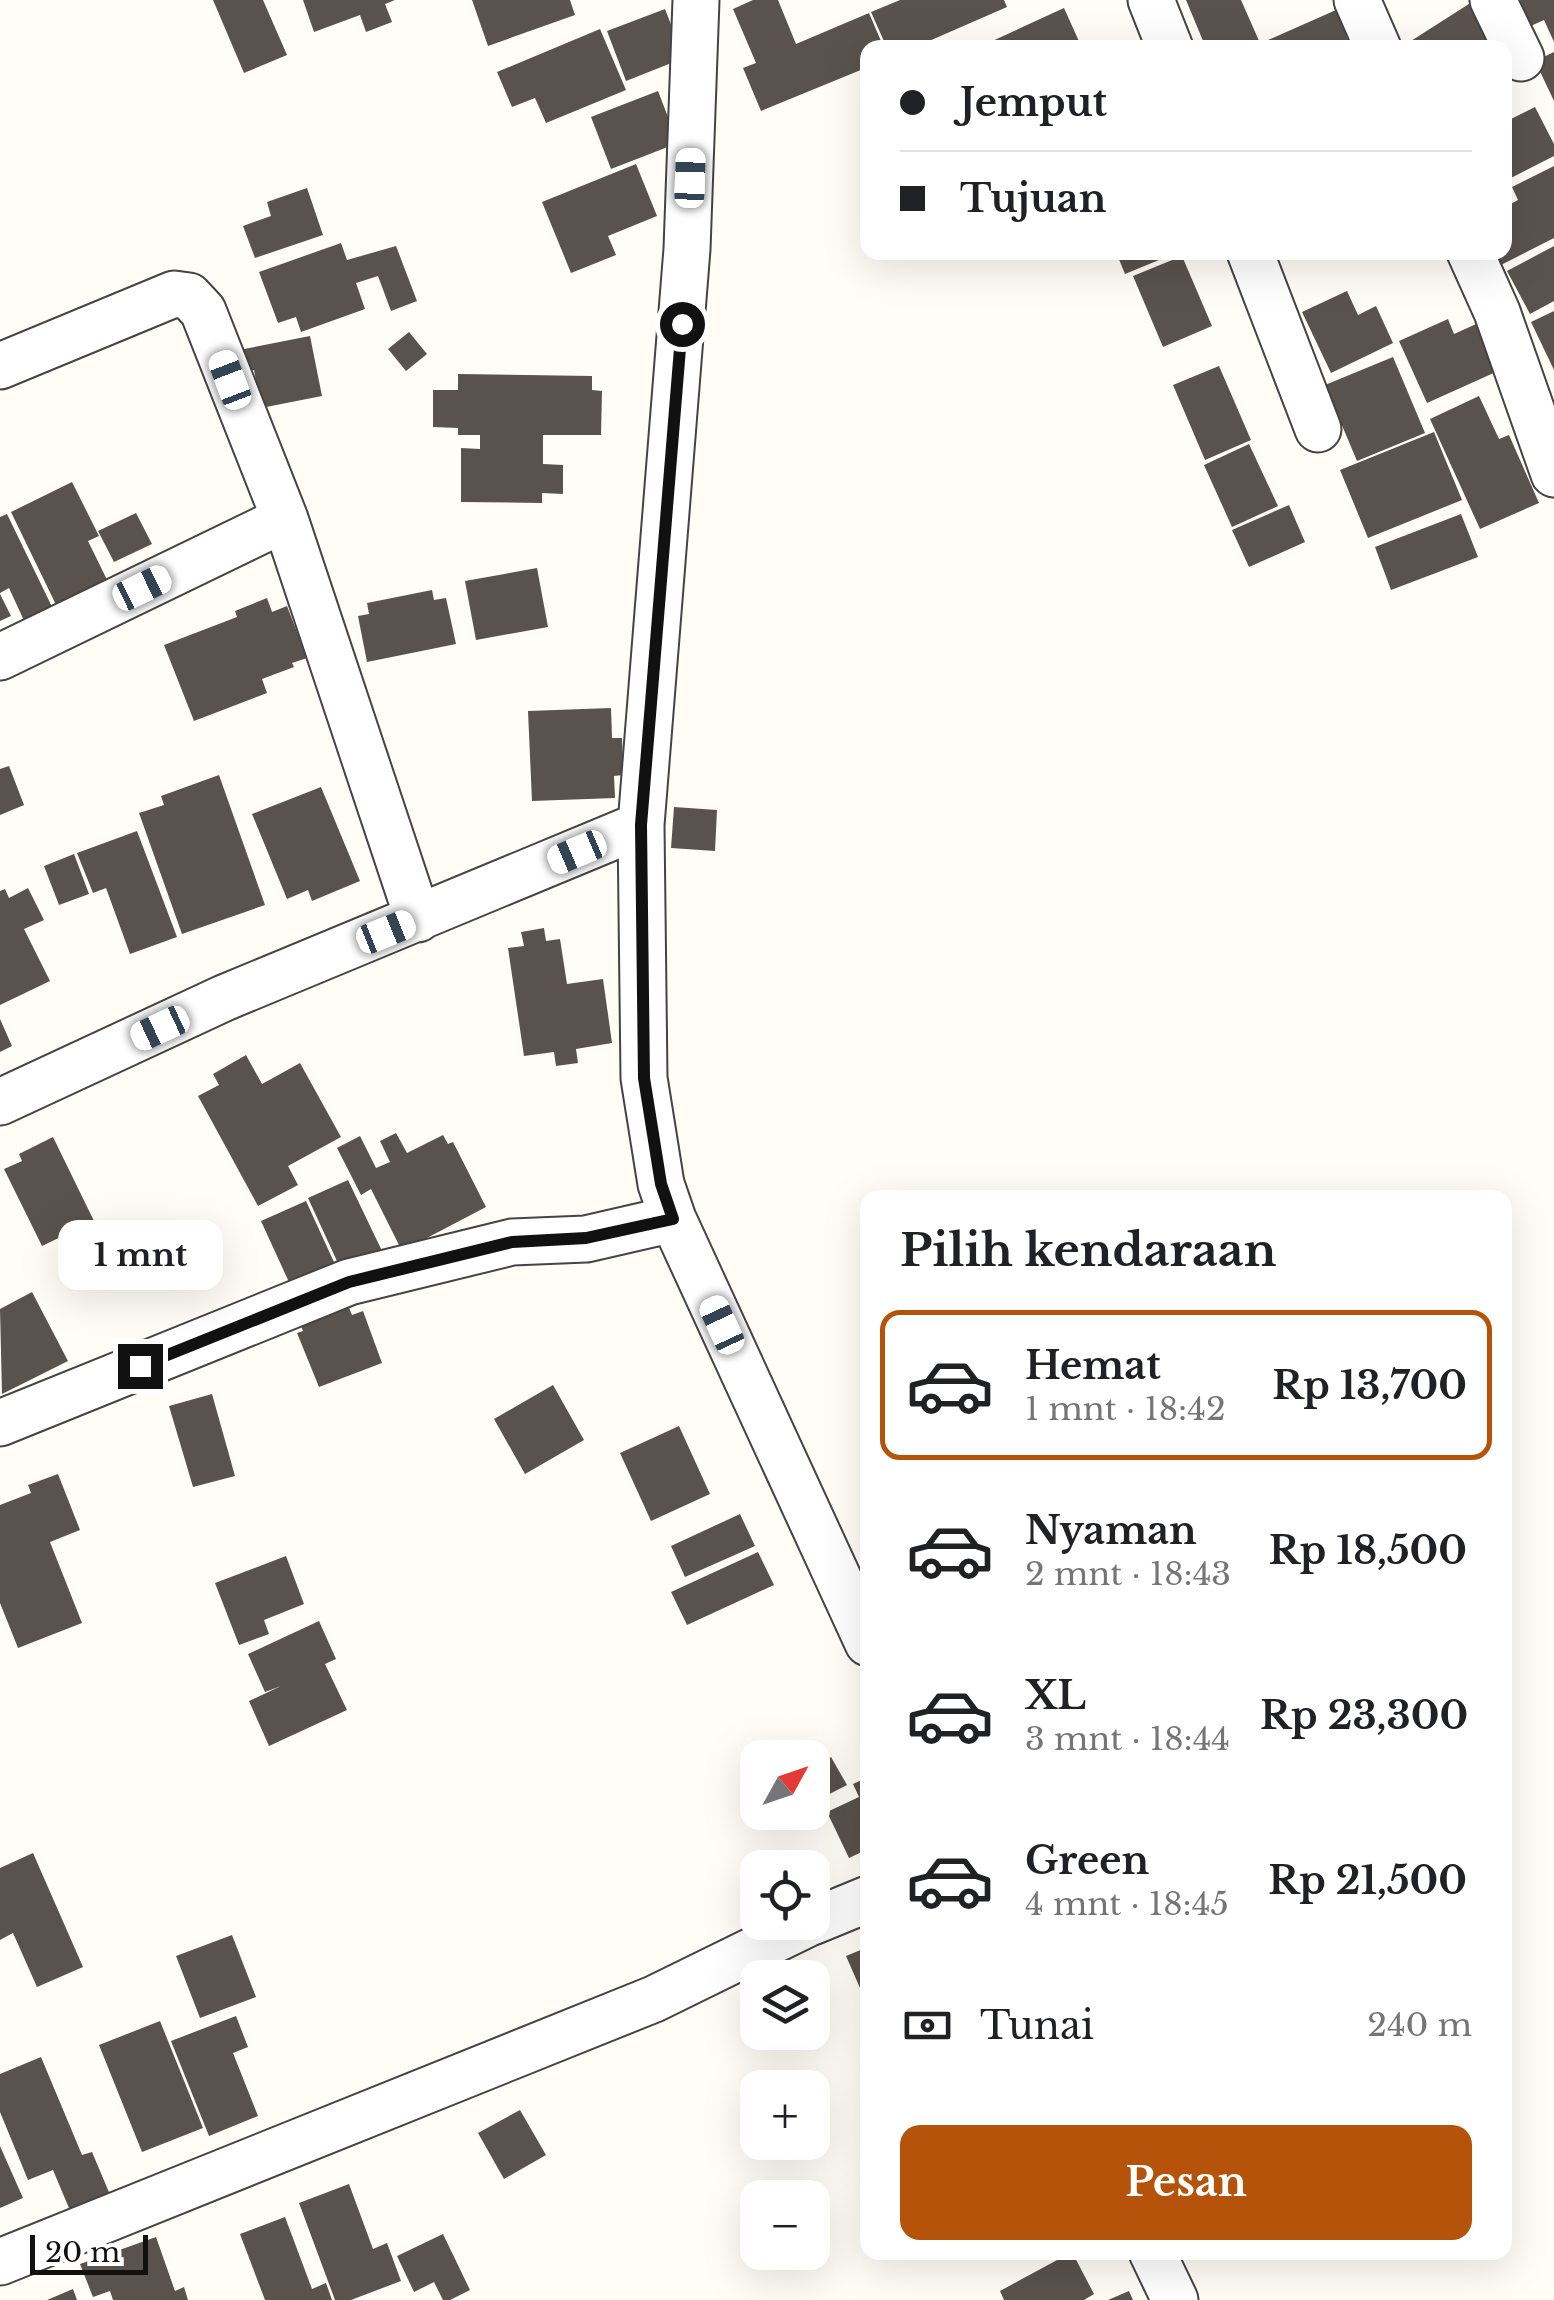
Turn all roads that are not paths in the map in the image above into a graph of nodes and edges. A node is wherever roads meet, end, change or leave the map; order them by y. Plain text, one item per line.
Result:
1 (696, 0) edge
2 (1152, 0) edge
3 (1357, 0) edge
4 (1493, 0) edge
5 (1167, 40) edge
6 (1374, 40) edge
7 (1521, 58) dead end
8 (1253, 260) edge
9 (1474, 260) edge
10 (0, 366) edge
11 (1318, 429) dead end
12 (1554, 474) edge
13 (284, 519) junction
14 (0, 657) edge
15 (641, 825) junction
16 (418, 918) junction
17 (0, 1102) edge
18 (673, 1219) junction
19 (0, 1423) edge
20 (860, 1626) edge
21 (860, 1902) edge
22 (830, 1915) edge
23 (775, 1940) edge
24 (1156, 2260) edge
25 (0, 2262) edge
26 (1175, 2300) edge

1 - 15 street
2 - 5 street
3 - 6 street
4 - 7 street
8 - 11 street
9 - 12 street
10 - 13 street
13 - 14 street
13 - 16 street
15 - 16 street
15 - 18 street
16 - 17 street
18 - 19 street
18 - 20 street
21 - 22 street
23 - 25 street
24 - 26 street

